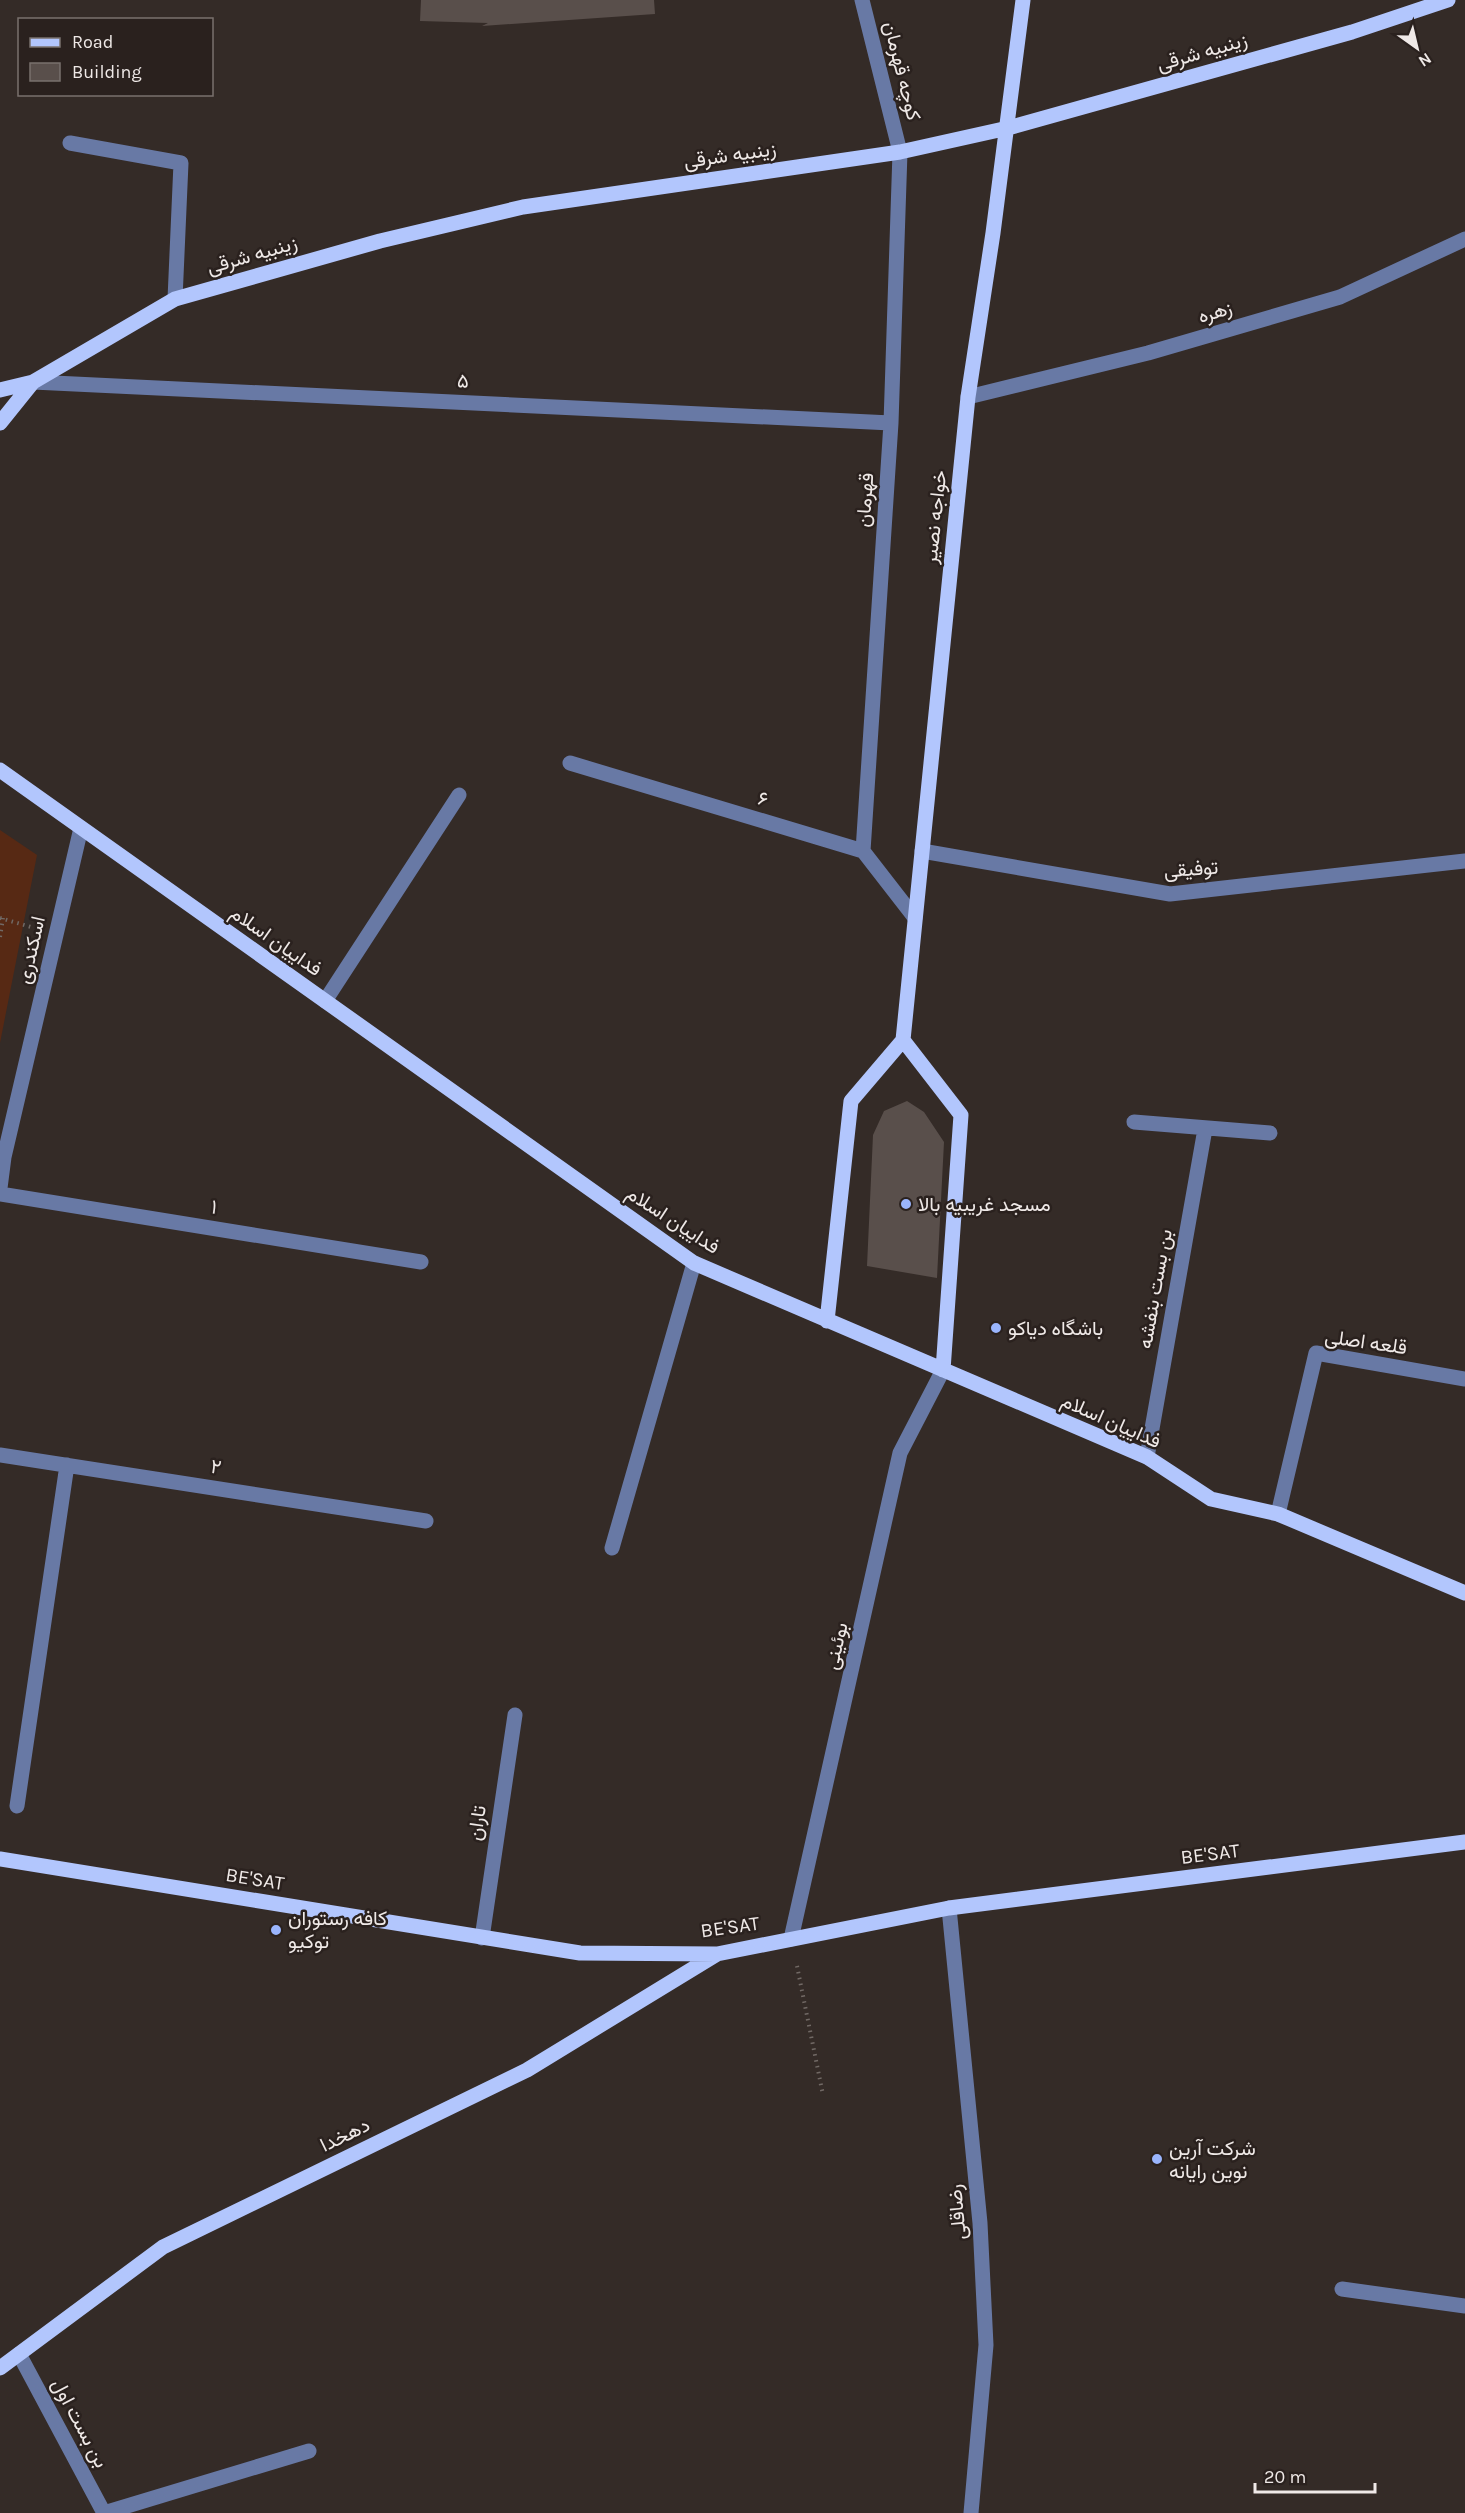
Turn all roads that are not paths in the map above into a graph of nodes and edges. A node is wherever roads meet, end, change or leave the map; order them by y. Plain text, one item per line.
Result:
1 (862, 0) edge
2 (1023, 0) edge
3 (1448, 0) edge
4 (1008, 128) junction
5 (70, 143) dead end
6 (900, 152) junction
7 (1465, 239) edge
8 (175, 299) junction
9 (33, 382) junction
10 (0, 390) edge
11 (968, 397) junction
12 (0, 423) edge
13 (891, 423) junction
14 (570, 763) dead end
15 (0, 770) edge
16 (459, 795) dead end
17 (81, 828) junction
18 (863, 851) junction
19 (922, 851) junction
20 (1465, 861) edge
21 (915, 918) junction
22 (325, 1001) junction
23 (903, 1040) junction
24 (1134, 1122) dead end
25 (1205, 1129) junction
26 (1269, 1132) dead end
27 (0, 1188) edge
28 (0, 1194) edge
29 (421, 1262) dead end
30 (694, 1263) junction
31 (827, 1321) junction
32 (943, 1370) junction
33 (1465, 1379) edge
34 (0, 1455) edge
35 (1147, 1457) junction
36 (67, 1465) junction
37 (1278, 1514) junction
38 (426, 1521) dead end
39 (612, 1548) dead end
40 (1465, 1593) edge
41 (515, 1715) dead end
42 (17, 1806) dead end
43 (1465, 1842) edge
44 (0, 1859) edge
45 (950, 1908) junction
46 (482, 1938) junction
47 (791, 1939) junction
48 (717, 1954) junction
49 (1342, 2289) dead end
50 (1465, 2306) edge
51 (19, 2354) junction
52 (0, 2368) edge
53 (309, 2451) dead end
54 (104, 2513) edge
55 (971, 2513) edge

1 - 6 street, کوچه قهرمان
2 - 4 main road, خواجه نصیر
3 - 4 main road, زینبیه شرقی
4 - 6 main road, زینبیه شرقی
4 - 11 main road, خواجه نصیر
5 - 8 street
6 - 8 main road, زینبیه شرقی
6 - 13 street, قهرمان
7 - 11 street, زهره
8 - 9 main road, زینبیه شرقی
9 - 10 main road, زینبیه شرقی
9 - 12 main road, زینبیه شرقی
9 - 13 street, ۵
11 - 19 main road, خواجه نصیر
13 - 18 street, قهرمان
14 - 18 street, ۶
15 - 17 main road, فداییان اسلام
16 - 22 street
17 - 22 main road, فداییان اسلام
17 - 27 street, اسکندری
18 - 21 street
19 - 20 street, توفیقی
19 - 21 main road, خواجه نصیر
21 - 23 main road, خواجه نصیر
22 - 30 main road, فداییان اسلام
23 - 31 main road
23 - 32 main road
24 - 25 street
25 - 26 street
25 - 35 street, بن بست بنفشه
28 - 29 street, ۱
30 - 31 main road, فداییان اسلام
30 - 39 street
31 - 32 main road, فداییان اسلام
32 - 35 main road, فداییان اسلام
32 - 47 street, بوئینی
33 - 37 street, قلعه اصلی
34 - 36 street, ۲
35 - 37 main road, فداییان اسلام
36 - 38 street, ۲
36 - 42 street
37 - 40 main road, فداییان اسلام
41 - 46 street, تاران
43 - 45 main road, BE'SAT
44 - 46 main road, BE'SAT
45 - 47 main road, BE'SAT
45 - 55 street, رضاقلی
46 - 48 main road, BE'SAT
47 - 48 main road, BE'SAT
48 - 51 main road, دهخدا
49 - 50 street
51 - 52 main road, دهخدا
51 - 54 street, بن بست اول
53 - 54 street

